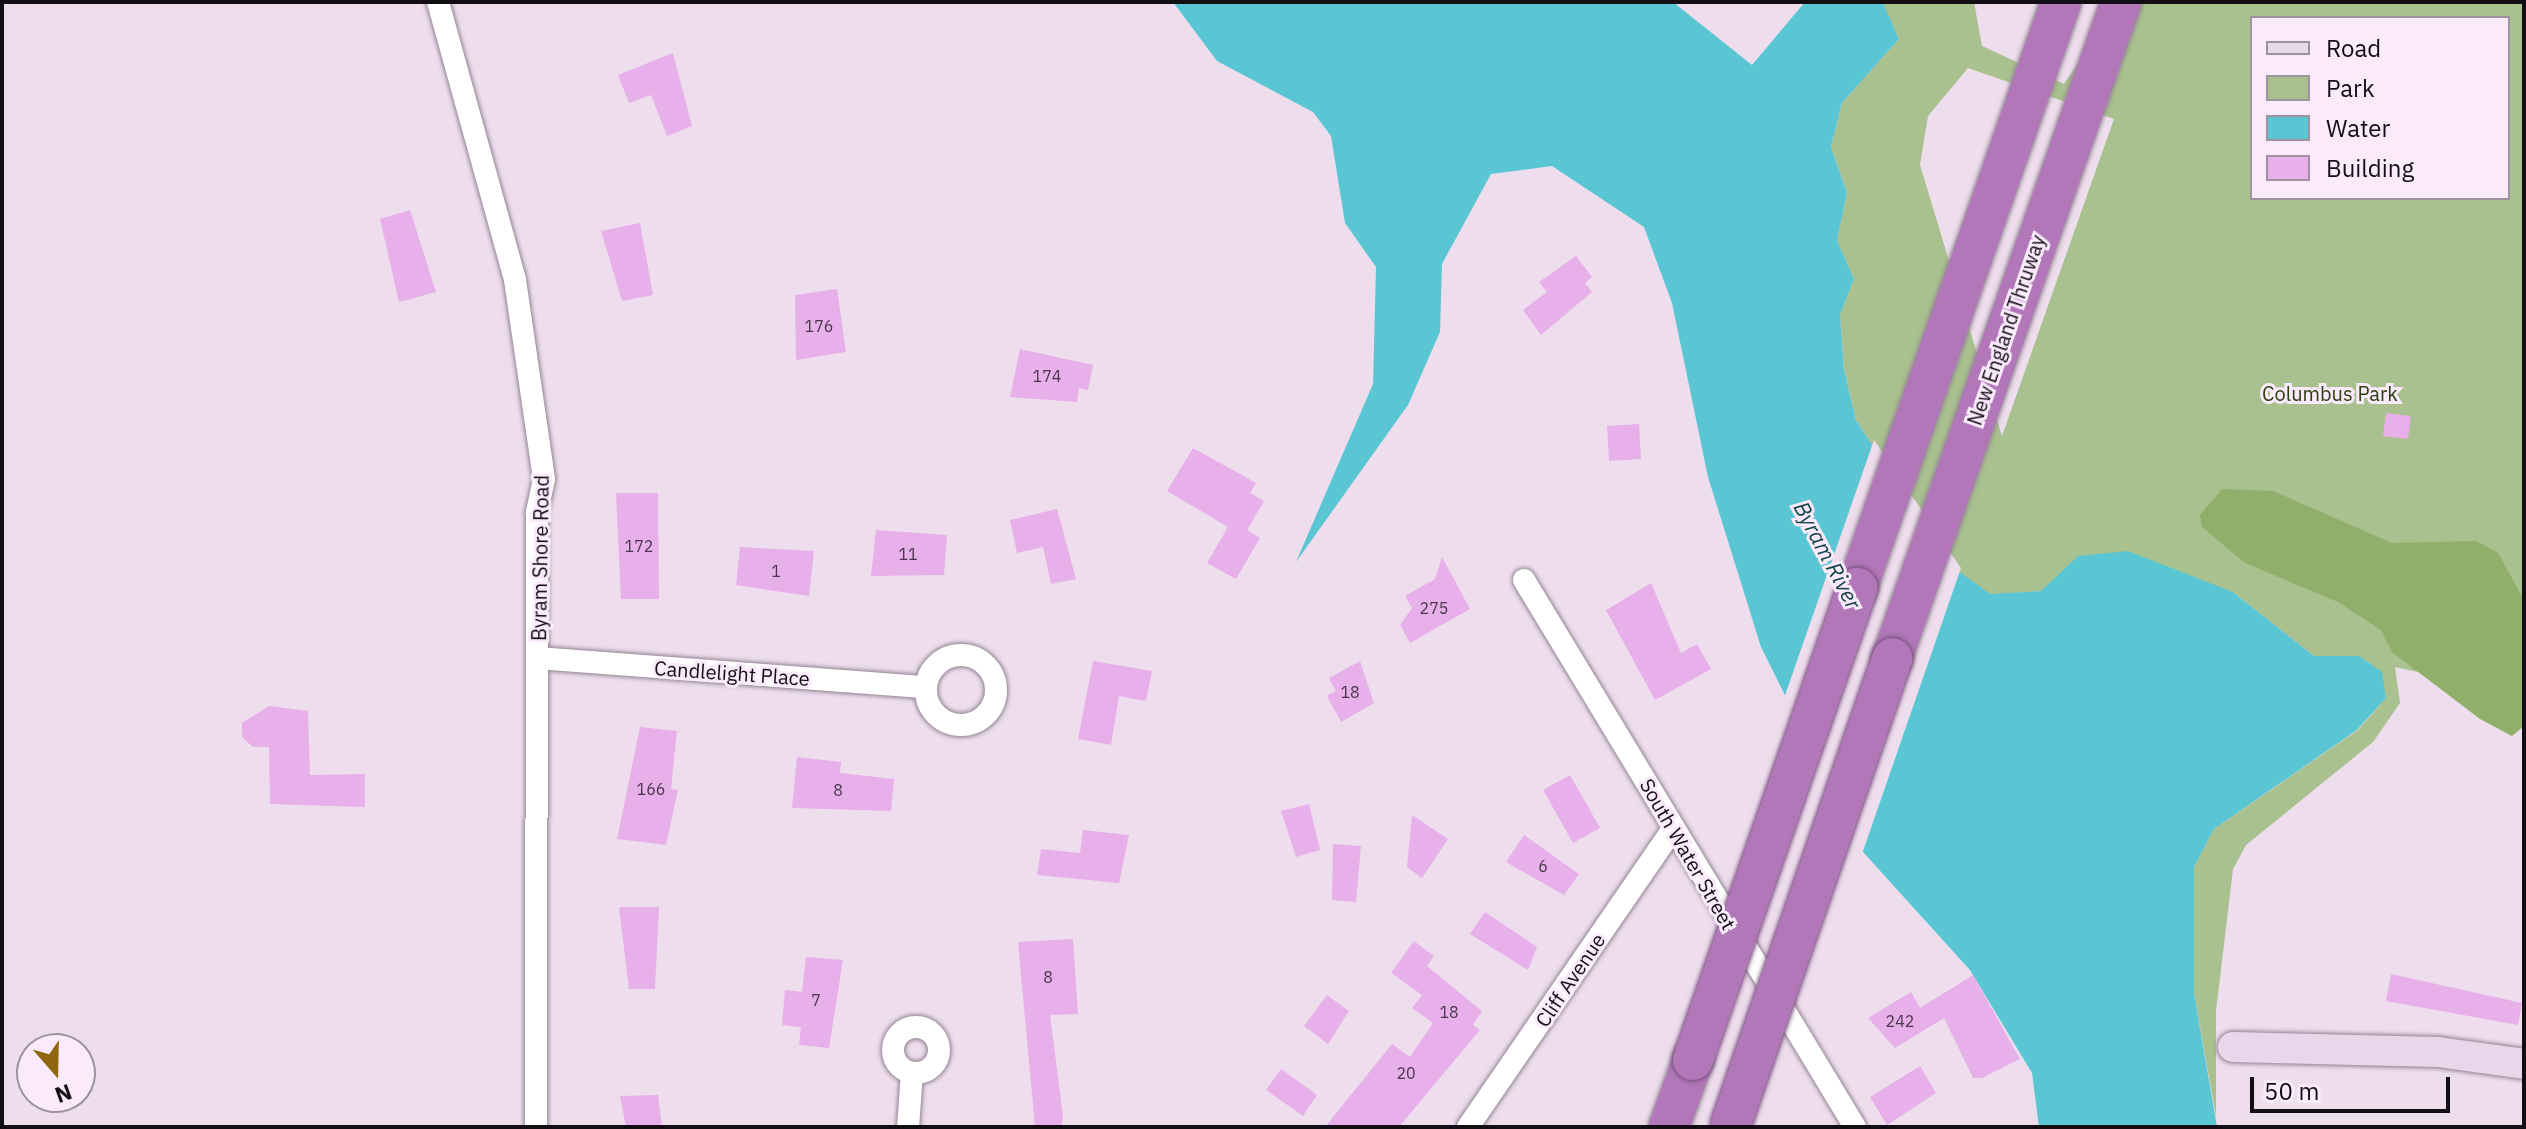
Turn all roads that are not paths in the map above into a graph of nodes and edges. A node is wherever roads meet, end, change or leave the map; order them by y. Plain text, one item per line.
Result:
1 (438, 2) edge
2 (2061, 2) edge
3 (2121, 2) edge
4 (1524, 580) dead end
5 (538, 658) junction
6 (925, 687) dead end
7 (1671, 832) junction
8 (2233, 1047) dead end
9 (2524, 1064) edge
10 (912, 1073) dead end
11 (1730, 1126) edge
12 (536, 1127) edge
13 (908, 1127) edge
14 (1468, 1127) edge
15 (1669, 1127) edge
16 (1855, 1127) edge

1 - 5 street, Byram Shore Road
2 - 15 highway, bridge
3 - 11 highway, New England Thruway, bridge
4 - 7 street, South Water Street
5 - 6 street, Candlelight Place
5 - 12 street, Byram Shore Road
7 - 14 street, Cliff Avenue
7 - 16 street, South Water Street
8 - 9 street
10 - 13 street

